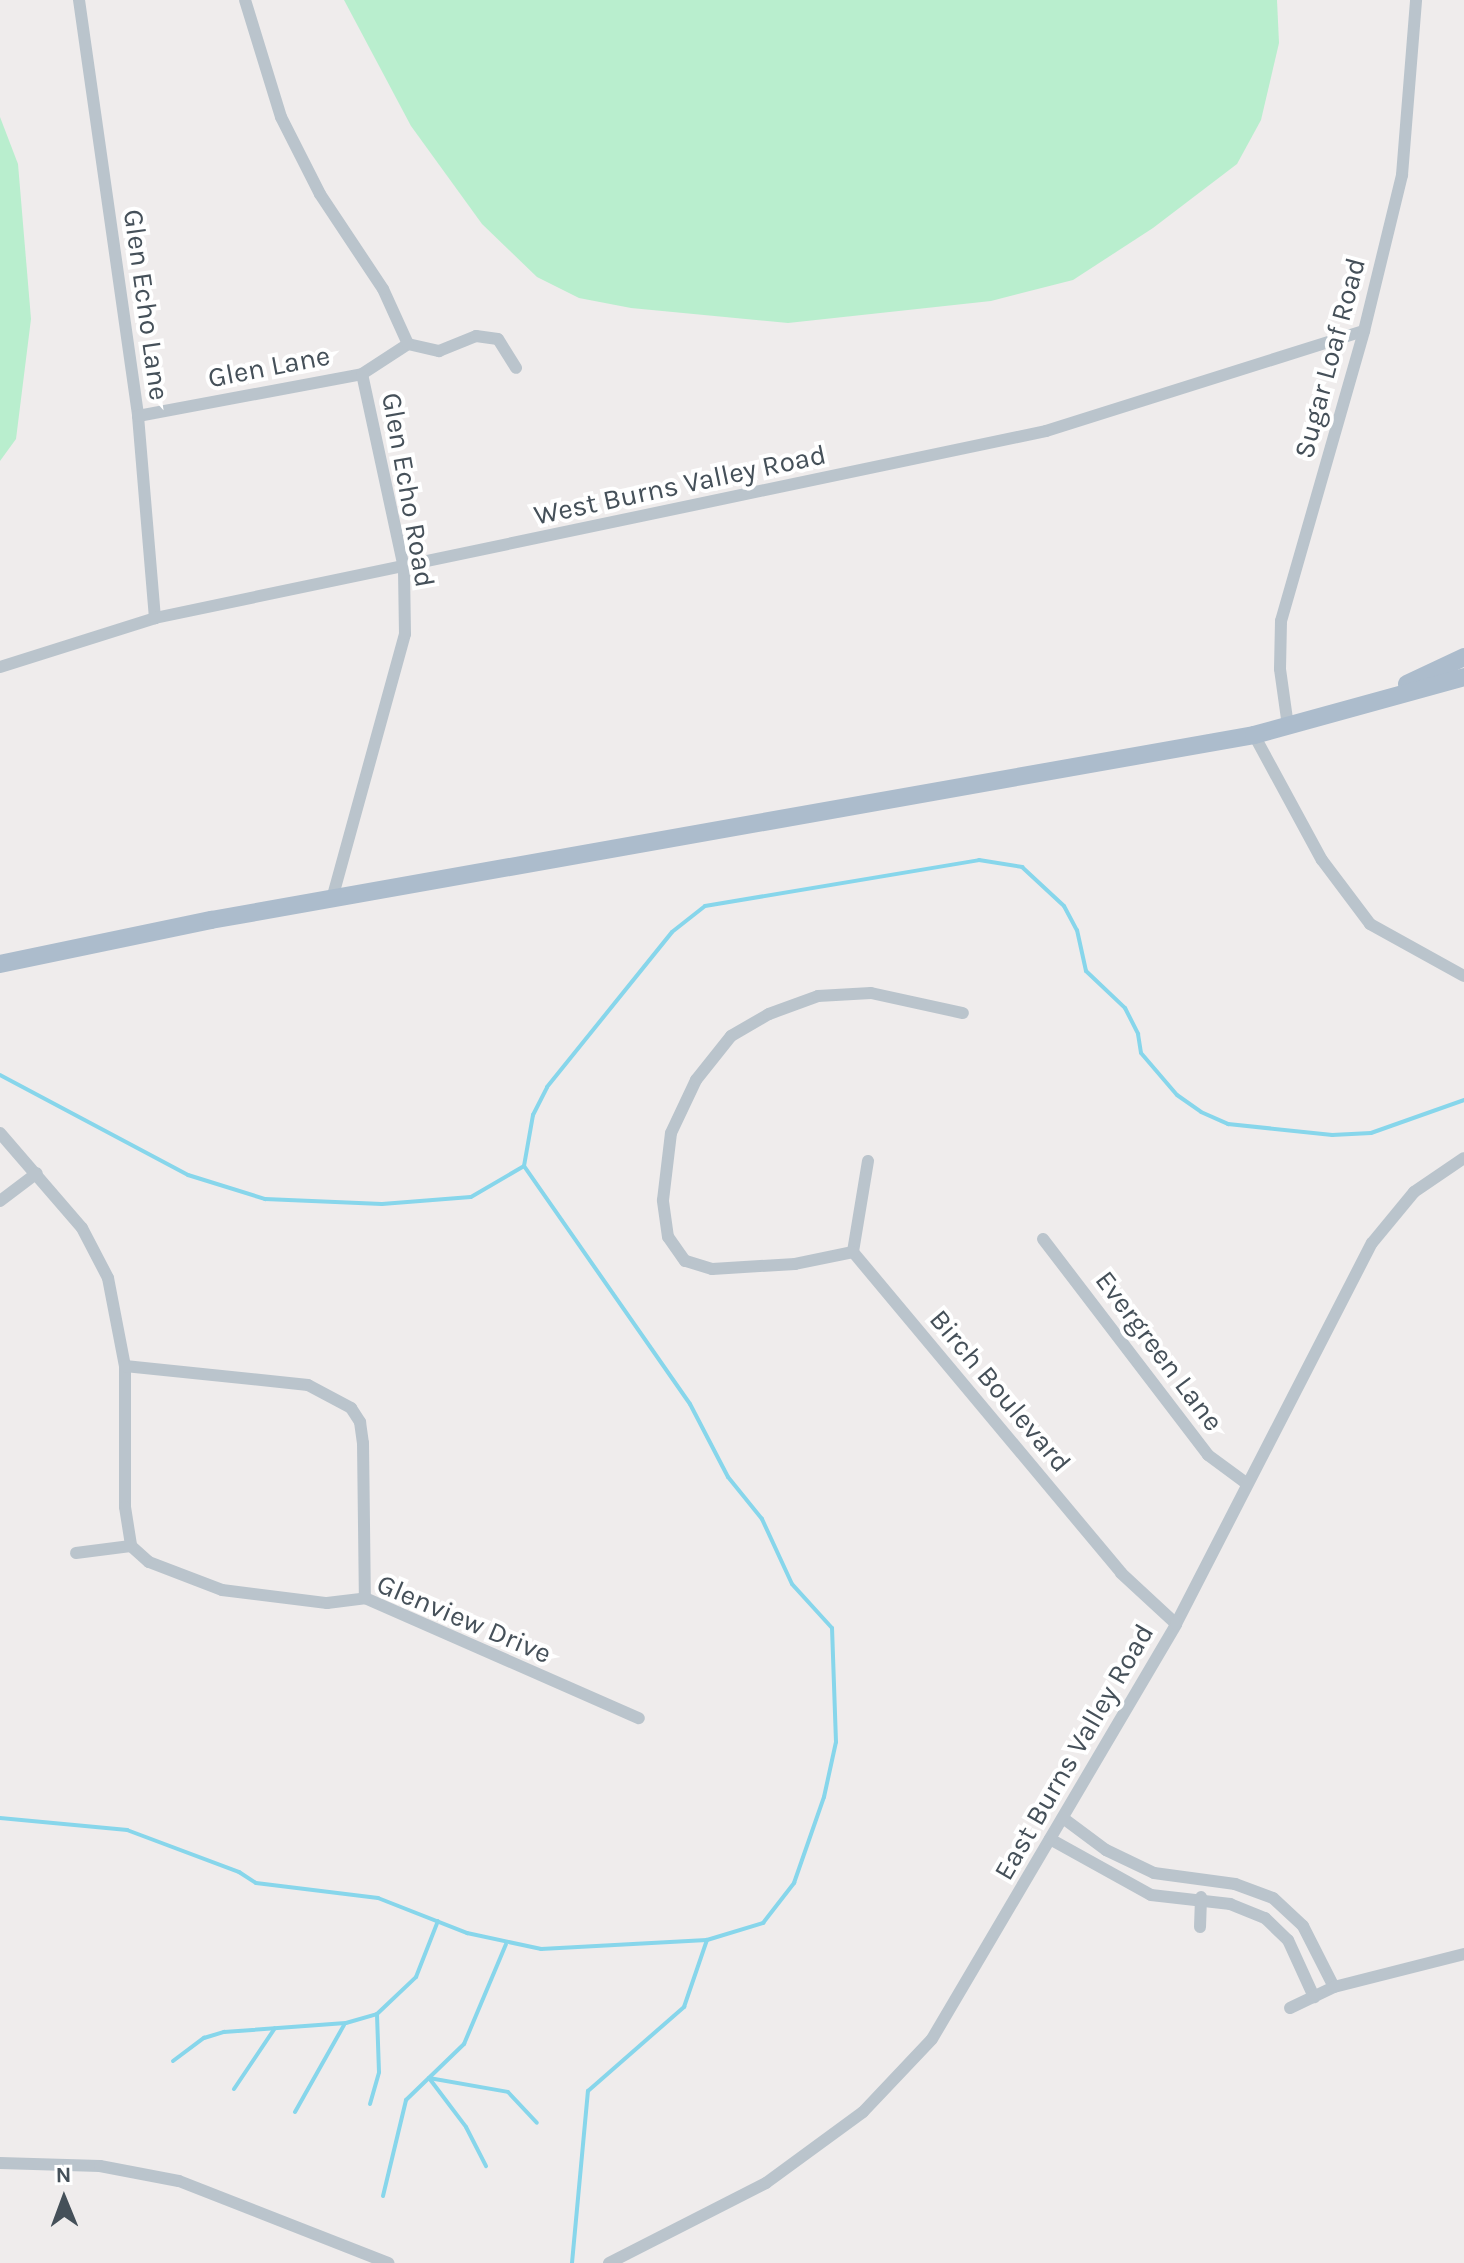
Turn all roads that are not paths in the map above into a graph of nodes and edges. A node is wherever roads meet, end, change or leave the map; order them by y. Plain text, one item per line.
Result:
1 (79, 0) edge
2 (245, 0) edge
3 (1416, 0) edge
4 (1364, 331) junction
5 (408, 344) junction
6 (516, 368) dead end
7 (362, 374) junction
8 (138, 416) junction
9 (404, 568) junction
10 (155, 618) junction
11 (1464, 657) edge
12 (0, 667) edge
13 (1464, 677) edge
14 (1354, 710) junction
15 (1288, 726) junction
16 (1254, 735) junction
17 (332, 899) junction
18 (0, 964) edge
19 (1464, 976) edge
20 (963, 1013) dead end
21 (0, 1133) edge
22 (1464, 1158) edge
23 (868, 1161) dead end
24 (37, 1173) junction
25 (0, 1201) edge
26 (1043, 1239) dead end
27 (853, 1252) junction
28 (125, 1366) junction
29 (1246, 1483) junction
30 (131, 1546) junction
31 (76, 1553) dead end
32 (365, 1598) junction
33 (1176, 1624) junction
34 (639, 1718) dead end
35 (1063, 1818) junction
36 (1050, 1839) junction
37 (1202, 1882) junction
38 (1201, 1902) junction
39 (1200, 1927) dead end
40 (1464, 1954) edge
41 (1334, 1987) junction
42 (1314, 1997) junction
43 (1290, 2008) dead end
44 (0, 2163) edge
45 (388, 2263) edge
46 (609, 2263) edge

1 - 8 street, Glen Echo Lane
2 - 5 street
3 - 4 street, Sugar Loaf Road
4 - 9 street, West Burns Valley Road
4 - 15 street, Sugar Loaf Road
5 - 6 street
5 - 7 street, Glen Echo Road
7 - 8 street, Glen Lane
7 - 9 street, Glen Echo Road
8 - 10 street, Glen Echo Lane
9 - 10 street, West Burns Valley Road
9 - 17 street, Glen Echo Road
10 - 12 street, West Burns Valley Road
11 - 14 main road
13 - 14 main road
14 - 15 main road
15 - 16 main road
16 - 17 main road
16 - 19 street
17 - 18 main road
20 - 27 street
21 - 24 street
22 - 29 street, East Burns Valley Road
23 - 27 street
24 - 25 street
24 - 28 street
26 - 29 street, Evergreen Lane
27 - 33 street, Birch Boulevard
28 - 30 street
28 - 32 street
29 - 33 street, East Burns Valley Road
30 - 31 street
30 - 32 street, Glenview Drive
32 - 34 street, Glenview Drive
33 - 35 street, East Burns Valley Road
35 - 36 street, East Burns Valley Road
35 - 37 street
36 - 38 street
36 - 46 street, East Burns Valley Road
37 - 38 street
37 - 41 street
38 - 39 street
38 - 42 street
40 - 41 street
41 - 42 street
42 - 43 street
44 - 45 street

